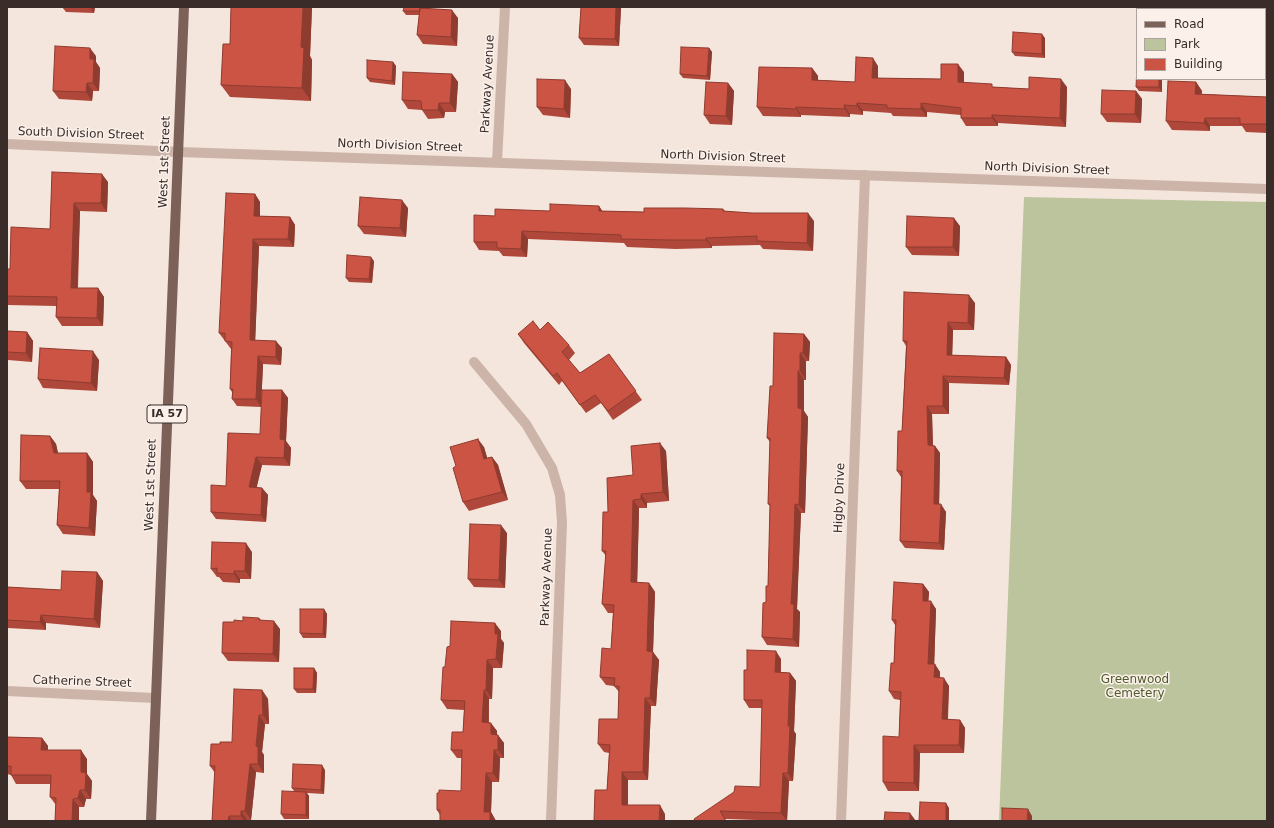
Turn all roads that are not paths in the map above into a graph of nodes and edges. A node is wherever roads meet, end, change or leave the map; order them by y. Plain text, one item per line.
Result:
1 (184, 7) edge
2 (505, 7) edge
3 (7, 144) edge
4 (179, 152) junction
5 (497, 162) junction
6 (866, 175) junction
7 (1267, 189) edge
8 (474, 362) dead end
9 (7, 692) edge
10 (155, 698) junction
11 (151, 821) edge
12 (551, 821) edge
13 (841, 821) edge

1 - 4 main road, West 1st Street / IA 57
2 - 5 street, Parkway Avenue
3 - 4 street, South Division Street
4 - 5 street, North Division Street
4 - 10 main road, West 1st Street / IA 57
5 - 6 street, North Division Street
6 - 7 street, North Division Street
6 - 13 street, Higby Drive
8 - 12 street, Parkway Avenue
9 - 10 street, Catherine Street
10 - 11 main road, West 1st Street / IA 57

